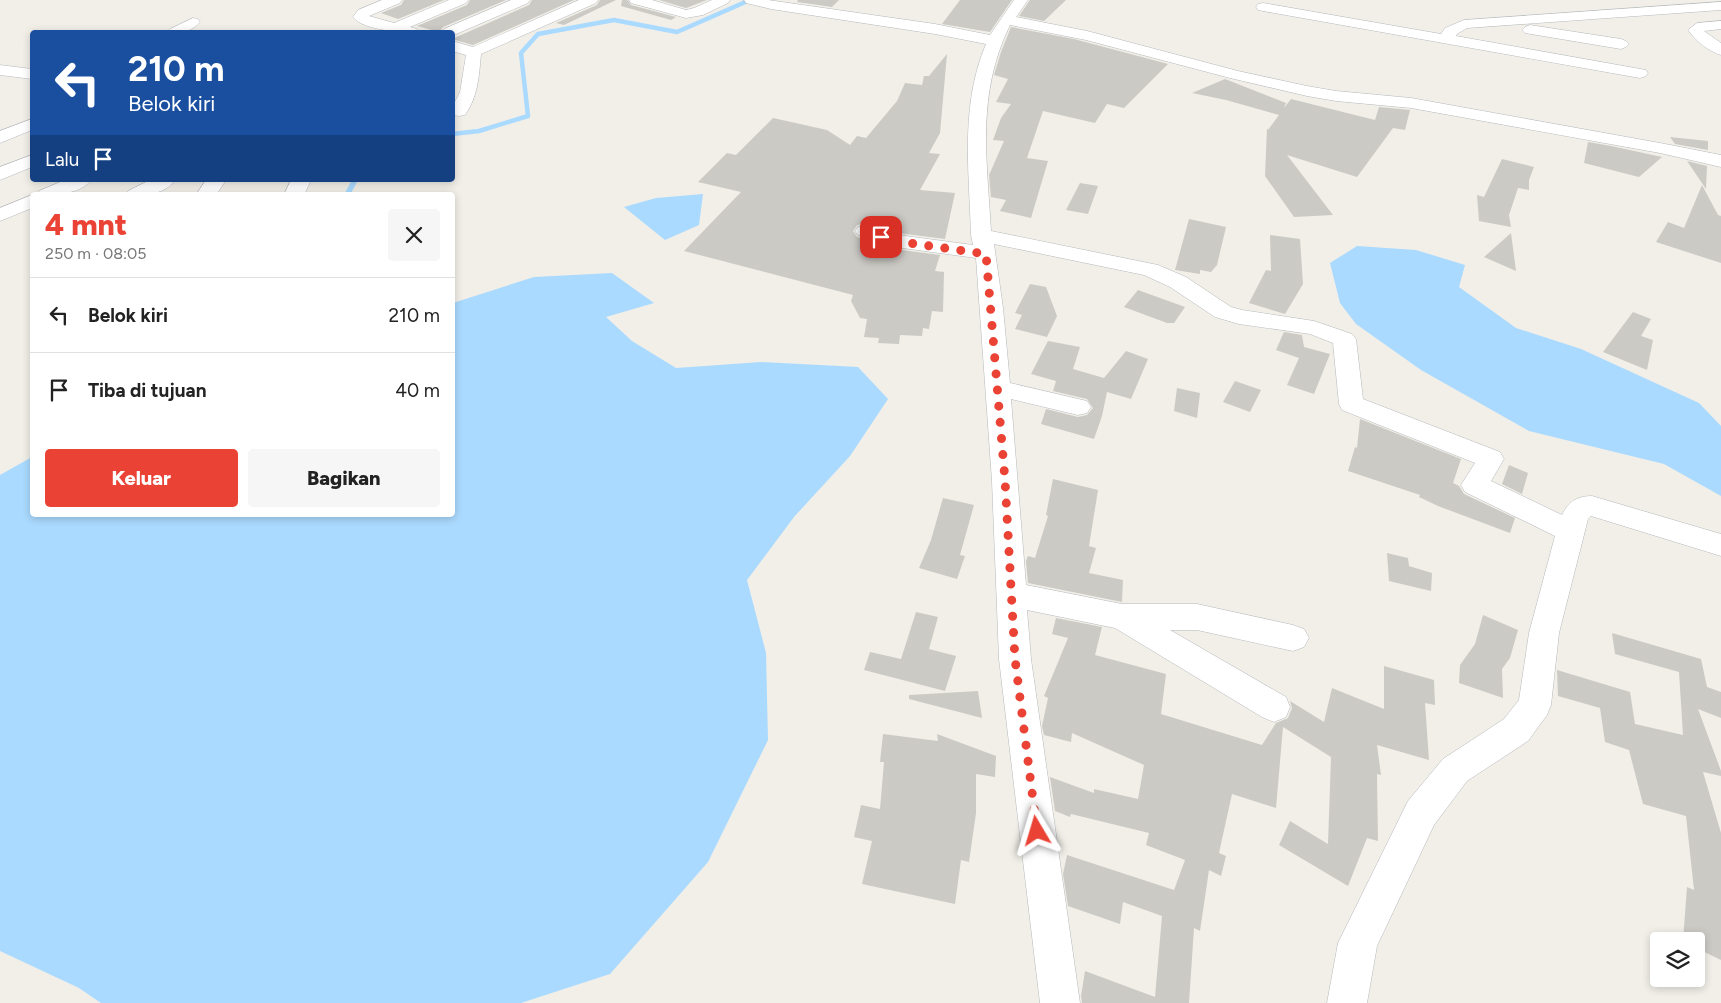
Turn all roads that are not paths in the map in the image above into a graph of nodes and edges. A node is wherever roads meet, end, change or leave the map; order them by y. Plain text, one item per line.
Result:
1 (396, 0) edge
2 (461, 0) edge
3 (524, 0) edge
4 (591, 0) edge
5 (723, 0) edge
6 (751, 0) edge
7 (646, 1) edge
8 (1540, 4) dead end
9 (1721, 6) edge
10 (1263, 7) dead end
11 (1562, 16) junction
12 (1007, 21) edge
13 (193, 22) dead end
14 (1484, 23) junction
15 (1721, 25) edge
16 (387, 28) edge
17 (179, 30) edge
18 (400, 30) edge
19 (454, 30) edge
20 (1594, 37) dead end
21 (1447, 39) junction
22 (1621, 44) dead end
23 (455, 47) edge
24 (1721, 50) edge
25 (474, 52) junction
26 (0, 70) edge
27 (1640, 73) dead end
28 (30, 74) edge
29 (459, 112) dead end
30 (30, 125) edge
31 (0, 138) edge
32 (1721, 161) edge
33 (30, 162) edge
34 (0, 174) edge
35 (76, 182) edge
36 (161, 182) edge
37 (53, 192) edge
38 (141, 192) edge
39 (30, 202) edge
40 (0, 215) edge
41 (865, 231) dead end
42 (984, 244) junction
43 (998, 388) junction
44 (1078, 407) dead end
45 (1570, 531) junction
46 (1721, 544) edge
47 (1011, 594) junction
48 (1122, 617) junction
49 (1293, 638) dead end
50 (1274, 708) dead end
51 (1060, 1003) edge
52 (1348, 1003) edge

1 - 16 street
2 - 16 street
3 - 19 street
4 - 25 street
5 - 7 street
6 - 12 street
8 - 11 street
9 - 11 street
10 - 21 street
11 - 14 street
11 - 20 street
12 - 32 street
12 - 42 street
13 - 17 street
14 - 21 street
14 - 22 street
15 - 24 street
16 - 18 street
21 - 27 street
23 - 25 street
25 - 29 street
26 - 28 street
30 - 31 street
33 - 34 street
35 - 37 street
36 - 38 street
39 - 40 street
41 - 42 street
42 - 43 street
42 - 45 street
43 - 44 street
43 - 47 street
45 - 46 street
45 - 52 street
47 - 48 street
47 - 51 street
48 - 49 street
48 - 50 street

